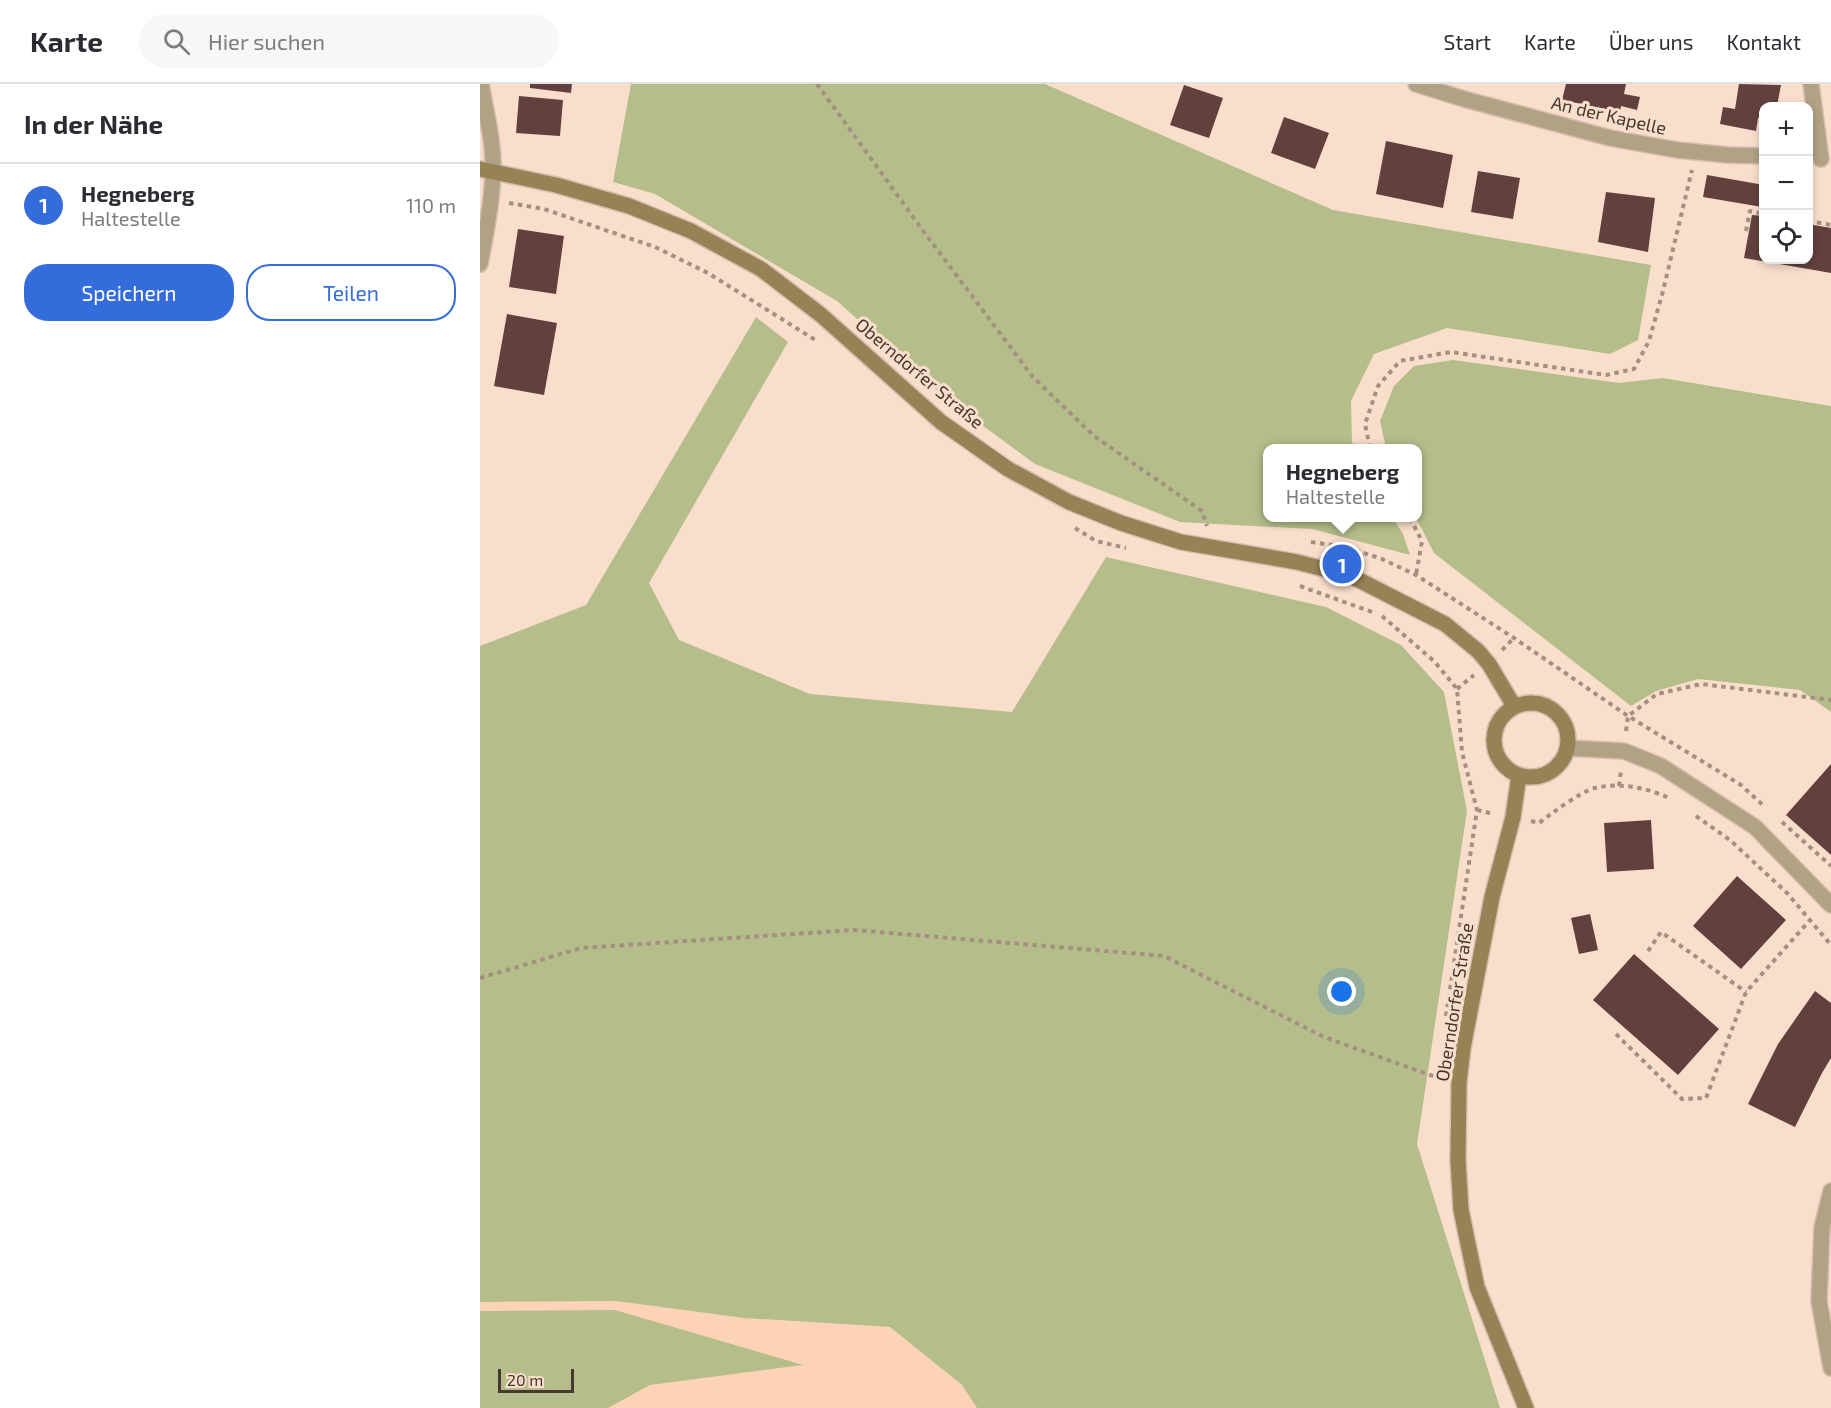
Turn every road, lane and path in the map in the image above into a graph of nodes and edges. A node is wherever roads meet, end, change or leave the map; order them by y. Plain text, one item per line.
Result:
1 (481, 84) edge
2 (817, 84) edge
3 (1416, 84) edge
4 (1811, 84) edge
5 (1696, 152) junction
6 (1759, 156) edge
7 (1820, 159) edge
8 (487, 170) edge
9 (490, 200) junction
10 (1759, 213) edge
11 (1813, 221) edge
12 (1831, 223) edge
13 (1746, 231) dead end
14 (480, 264) edge
15 (824, 345) dead end
16 (1369, 444) edge
17 (1412, 522) edge
18 (1066, 523) dead end
19 (1209, 533) dead end
20 (1128, 549) dead end
21 (1289, 584) dead end
22 (1456, 689) dead end
23 (1831, 700) edge
24 (1514, 706) junction
25 (1628, 716) junction
26 (1567, 748) junction
27 (1519, 775) junction
28 (1675, 801) dead end
29 (1765, 807) dead end
30 (1477, 810) dead end
31 (1693, 814) dead end
32 (1774, 814) dead end
33 (1513, 817) junction
34 (1831, 866) edge
35 (1831, 905) edge
36 (1810, 920) junction
37 (1831, 945) edge
38 (1648, 951) dead end
39 (480, 978) edge
40 (1746, 992) junction
41 (1616, 1034) dead end
42 (1439, 1079) dead end
43 (1831, 1191) edge
44 (1831, 1368) edge
45 (1526, 1408) edge

1 - 8 street
2 - 19 path
3 - 5 street, An der Kapelle
4 - 7 street
5 - 6 street, An der Kapelle
5 - 16 path
8 - 9 street
8 - 24 street, Oberndorfer Straße
9 - 14 street
9 - 15 path
10 - 13 path
11 - 12 path
17 - 25 path
18 - 20 path
21 - 22 path
23 - 25 path
24 - 26 street
24 - 27 street
25 - 29 path
26 - 27 street
26 - 35 street
27 - 33 street, Oberndorfer Straße
28 - 33 path
30 - 33 path
31 - 36 path
32 - 34 path
33 - 45 street, Oberndorfer Straße
36 - 37 path
36 - 40 path
38 - 40 path
39 - 42 path
40 - 41 path
43 - 44 street

